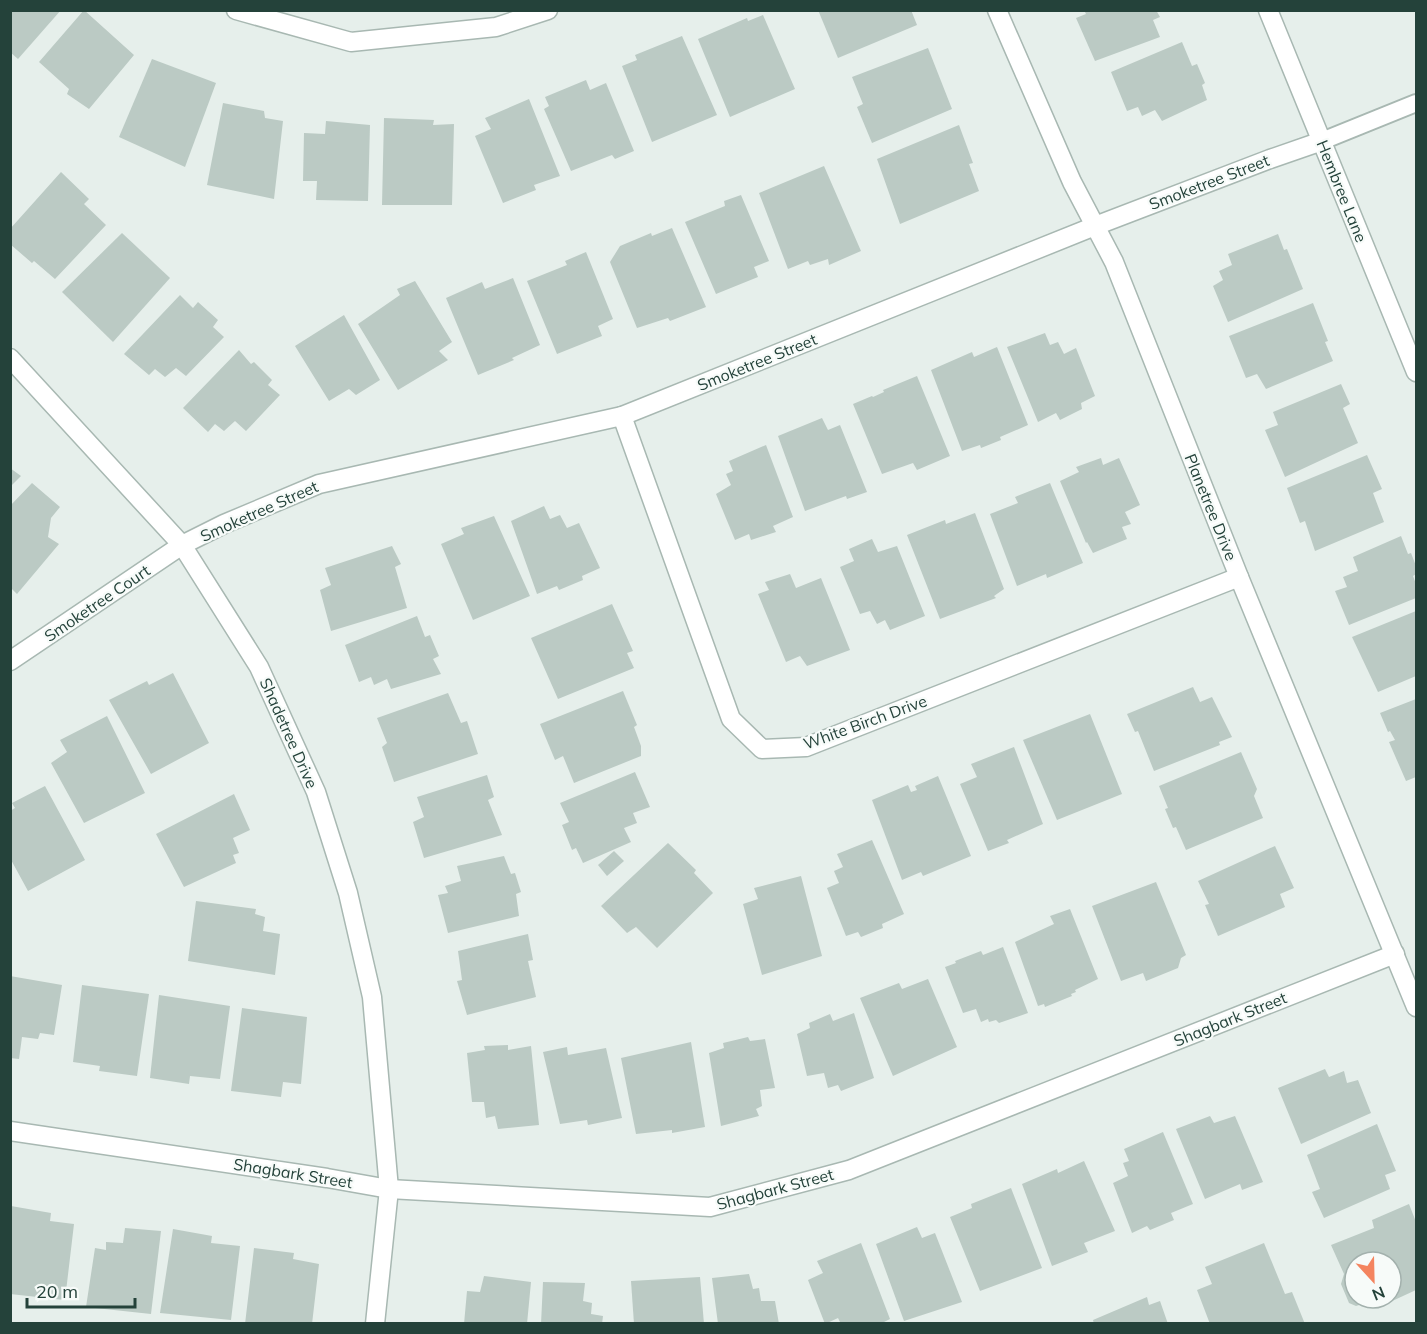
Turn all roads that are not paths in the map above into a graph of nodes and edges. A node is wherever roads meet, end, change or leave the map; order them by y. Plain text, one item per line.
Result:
1 (236, 10) edge
2 (548, 10) edge
3 (997, 10) edge
4 (1268, 10) edge
5 (1416, 103) edge
6 (1322, 141) junction
7 (1095, 226) junction
8 (10, 358) edge
9 (1416, 372) edge
10 (622, 416) junction
11 (182, 545) junction
12 (1239, 577) junction
13 (10, 661) edge
14 (1395, 954) junction
15 (1416, 1007) edge
16 (10, 1131) edge
17 (389, 1189) junction
18 (375, 1323) edge

1 - 2 street
3 - 7 street, Planetree Drive
4 - 6 street, Hembree Lane
5 - 6 lane
6 - 7 street, Smoketree Street
6 - 9 street, Hembree Lane
7 - 10 street, Smoketree Street
7 - 12 street, Planetree Drive
8 - 11 street, Shadetree Drive
10 - 11 street, Smoketree Street
10 - 12 street, White Birch Drive
11 - 13 street, Smoketree Court
11 - 17 street, Shadetree Drive
12 - 14 street, Planetree Drive
14 - 15 street, Planetree Drive
14 - 17 street, Shagbark Street
16 - 17 street, Shagbark Street
17 - 18 street, Shadetree Drive

